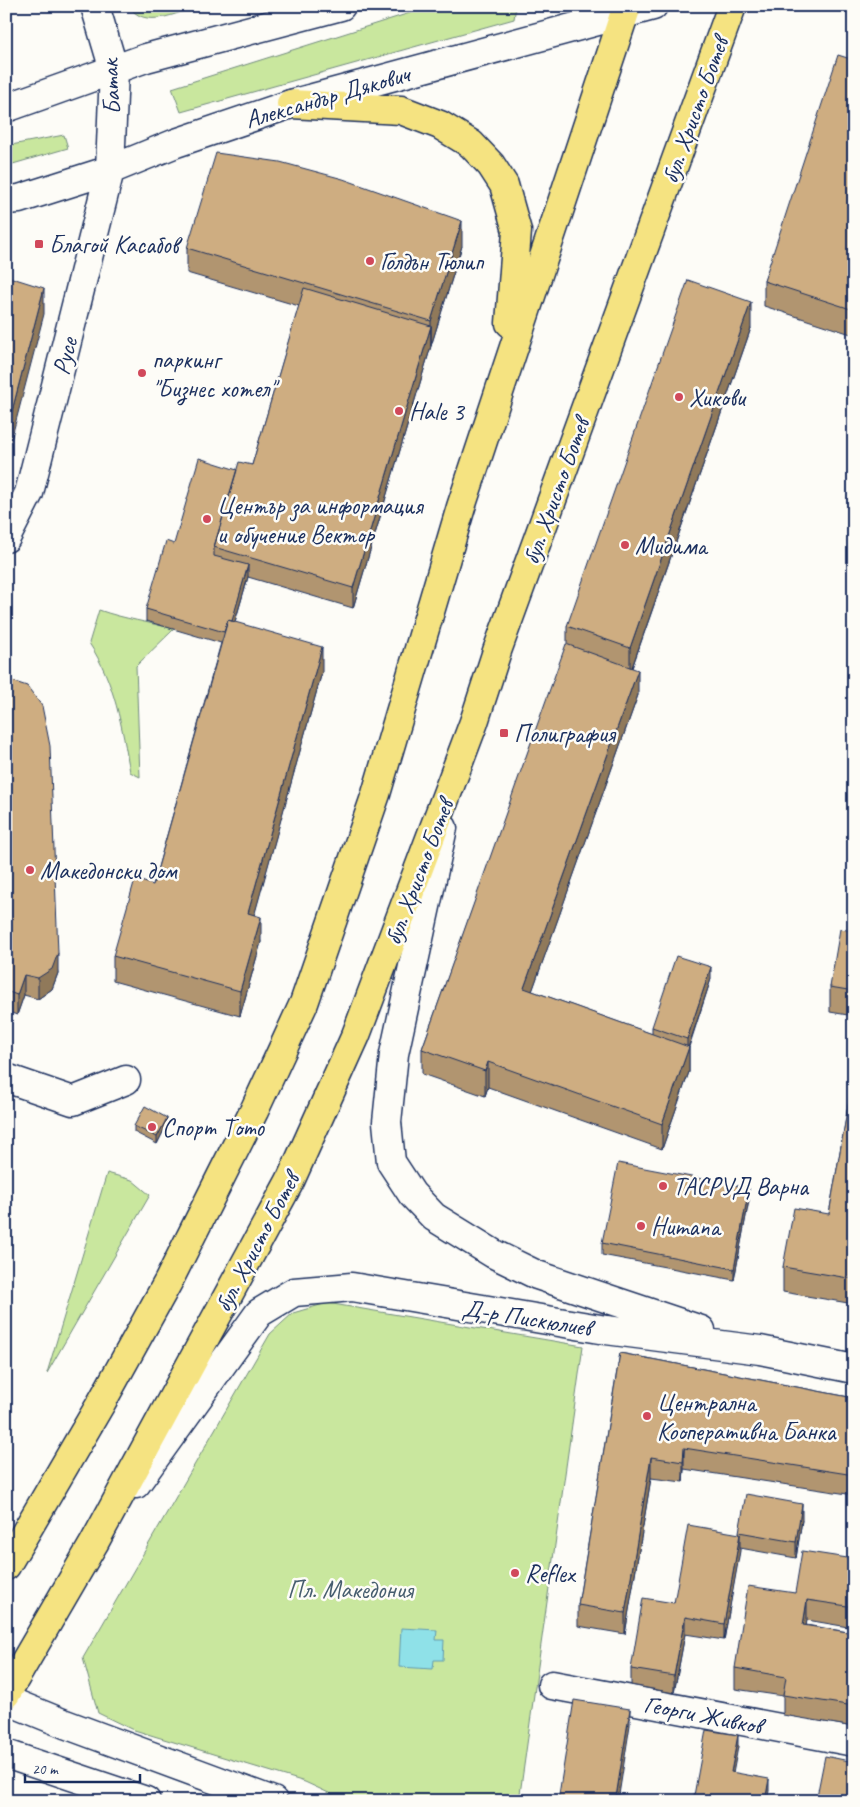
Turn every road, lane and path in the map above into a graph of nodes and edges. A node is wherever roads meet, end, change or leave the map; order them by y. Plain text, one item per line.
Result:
1 (95, 6) edge
2 (341, 6) edge
3 (654, 6) edge
4 (732, 6) edge
5 (626, 11) edge
6 (114, 70) junction
7 (291, 104) junction
8 (6, 108) edge
9 (110, 170) junction
10 (6, 200) edge
11 (507, 363) junction
12 (6, 538) edge
13 (454, 776) junction
14 (6, 1078) edge
15 (126, 1080) dead end
16 (760, 1350) junction
17 (854, 1369) edge
18 (94, 1543) junction
19 (6, 1566) edge
20 (552, 1685) dead end
21 (6, 1694) edge
22 (6, 1700) edge
23 (854, 1742) edge
24 (6, 1754) edge
25 (146, 1801) edge
26 (273, 1801) edge

1 - 6 street, Батак
2 - 6 street
3 - 5 street, Александър Дякович
4 - 13 main road, бул. Христо Ботев
5 - 7 street, Александър Дякович
5 - 11 main road
6 - 8 street
6 - 9 street, Батак
7 - 9 street, Александър Дякович
7 - 11 main road
9 - 10 street, Александър Дякович
9 - 12 street, Русе
11 - 19 main road
13 - 16 street, Д-р Пискюлиев
13 - 18 main road, бул. Христо Ботев
14 - 15 street
16 - 17 street, Д-р Пискюлиев
16 - 18 street, Д-р Пискюлиев
18 - 21 main road, бул. Христо Ботев
20 - 23 street, Георги Живков
22 - 26 street
24 - 25 street

